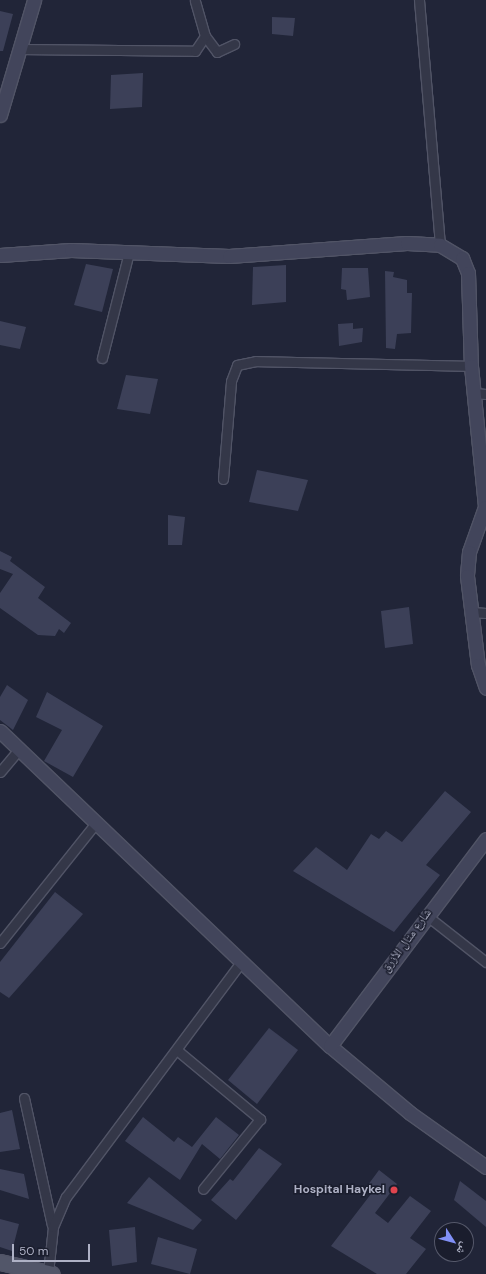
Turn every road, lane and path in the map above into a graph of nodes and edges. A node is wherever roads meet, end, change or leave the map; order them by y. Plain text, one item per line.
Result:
1 (34, 0) edge
2 (195, 0) edge
3 (419, 0) edge
4 (205, 36) junction
5 (234, 44) dead end
6 (18, 49) junction
7 (0, 115) edge
8 (440, 245) junction
9 (130, 252) junction
10 (0, 255) edge
11 (102, 358) dead end
12 (471, 366) junction
13 (480, 394) edge
14 (223, 478) dead end
15 (485, 507) edge
16 (471, 612) junction
17 (486, 612) edge
18 (486, 688) edge
19 (0, 732) edge
20 (20, 748) junction
21 (0, 772) edge
22 (95, 824) junction
23 (486, 839) edge
24 (426, 915) junction
25 (0, 943) edge
26 (242, 961) junction
27 (486, 962) edge
28 (330, 1046) junction
29 (178, 1051) junction
30 (24, 1098) dead end
31 (486, 1167) edge
32 (203, 1190) dead end
33 (52, 1227) junction
34 (0, 1262) edge
35 (50, 1274) edge

1 - 6 street
2 - 4 street
3 - 8 street
4 - 5 street
4 - 6 street
6 - 7 street
8 - 9 street
8 - 12 street
9 - 10 street
9 - 11 street
12 - 13 street
12 - 14 street
13 - 15 street
15 - 16 street
16 - 17 street
16 - 18 street
19 - 20 street
20 - 21 street
20 - 22 street
22 - 25 street
22 - 26 street
23 - 24 street, شارع متال الأزرق
24 - 27 street
24 - 28 street, شارع متال الأزرق
26 - 28 street
26 - 29 street
28 - 31 street
29 - 32 street
29 - 33 street
30 - 33 street
33 - 35 street
34 - 35 main road

